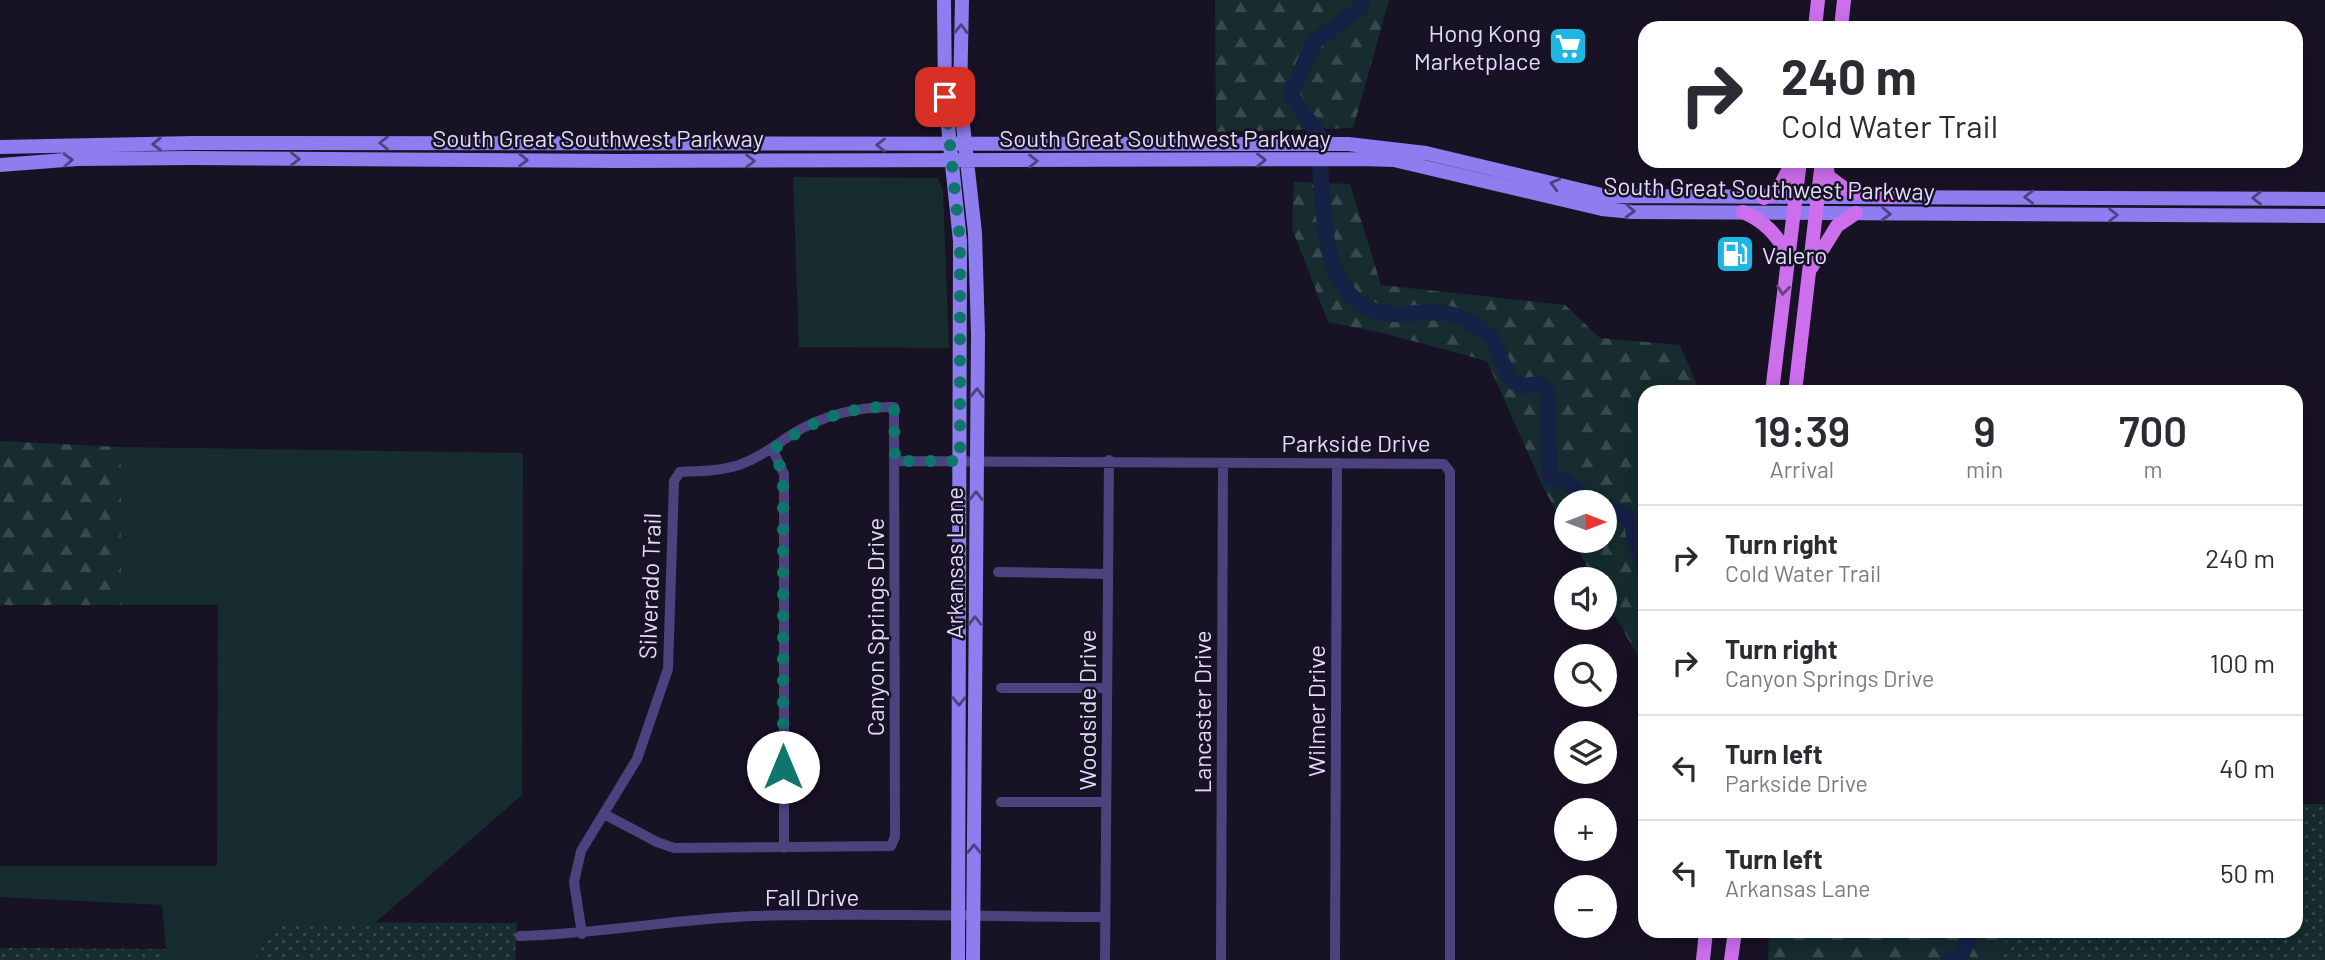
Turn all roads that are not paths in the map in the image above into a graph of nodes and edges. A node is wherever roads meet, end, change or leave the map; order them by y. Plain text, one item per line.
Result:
1 (944, 0) edge
2 (962, 0) edge
3 (1818, 0) edge
4 (1844, 0) edge
5 (1816, 21) edge
6 (1842, 21) edge
7 (616, 143) junction
8 (784, 145) junction
9 (0, 147) edge
10 (957, 153) junction
11 (785, 160) junction
12 (617, 161) junction
13 (0, 165) edge
14 (1789, 168) edge
15 (1799, 168) edge
16 (1823, 168) edge
17 (1826, 168) edge
18 (1891, 197) junction
19 (1763, 198) junction
20 (2325, 199) edge
21 (1794, 205) junction
22 (1816, 205) junction
23 (1743, 212) junction
24 (1856, 213) junction
25 (2325, 216) edge
26 (1787, 253) junction
27 (1807, 275) junction
28 (1773, 385) edge
29 (1797, 385) edge
30 (773, 450) junction
31 (1109, 460) junction
32 (895, 461) junction
33 (960, 461) junction
34 (976, 461) junction
35 (1337, 463) junction
36 (1223, 464) junction
37 (998, 572) dead end
38 (1108, 574) junction
39 (1001, 688) dead end
40 (1107, 688) junction
41 (1001, 802) dead end
42 (1106, 802) junction
43 (604, 814) junction
44 (783, 848) junction
45 (966, 917) junction
46 (1105, 917) junction
47 (582, 934) junction
48 (520, 936) dead end
49 (1705, 938) edge
50 (1734, 938) edge
51 (958, 960) edge
52 (973, 960) edge
53 (1105, 960) edge
54 (1221, 960) edge
55 (1335, 960) edge
56 (1450, 960) edge
57 (1703, 960) edge
58 (1731, 960) edge

1 - 10 main road, Arkansas Lane
10 -> 2 main road, Arkansas Lane
3 - 5 main road
4 - 6 main road
7 - 8 main road, South Great Southwest Parkway
7 -> 9 main road, South Great Southwest Parkway
7 - 12 main road
10 -> 8 main road, South Great Southwest Parkway
8 - 11 main road
10 - 11 main road, South Great Southwest Parkway
19 -> 10 main road, South Great Southwest Parkway
10 -> 23 main road, South Great Southwest Parkway
10 - 33 main road, Arkansas Lane
34 -> 10 main road, Arkansas Lane
12 -> 11 main road, South Great Southwest Parkway
13 -> 12 main road, South Great Southwest Parkway
14 - 19 main road
15 - 21 main road
16 - 22 main road
17 - 18 main road
20 -> 18 main road, South Great Southwest Parkway
18 - 22 main road, South Great Southwest Parkway
19 - 21 main road, South Great Southwest Parkway
21 - 22 main road, South Great Southwest Parkway
21 - 23 main road, South Great Southwest Parkway
21 - 26 main road
22 - 24 main road, South Great Southwest Parkway
22 - 27 main road
23 - 26 main road
24 -> 25 main road, South Great Southwest Parkway
24 - 27 main road
26 -> 28 main road
27 - 29 main road
30 - 32 street, Canyon Springs Drive
30 - 43 street, Silverado Trail
30 - 44 street
31 - 34 street, Parkside Drive
31 - 36 street, Parkside Drive
31 - 38 street, Woodside Drive
32 - 33 street, Parkside Drive
32 - 44 street, Canyon Springs Drive
33 - 34 street, Parkside Drive
33 -> 45 main road, Arkansas Lane
45 -> 34 main road, Arkansas Lane
35 - 36 street, Parkside Drive
35 - 55 street, Wilmer Drive
35 - 56 street, Parkside Drive
36 - 54 street, Lancaster Drive
37 - 38 street
38 - 40 street, Woodside Drive
39 - 40 street
40 - 42 street, Woodside Drive
41 - 42 street
42 - 46 street, Woodside Drive
43 - 44 street
43 - 47 street, Silverado Trail
45 - 46 street, Fall Drive
45 - 47 street, Fall Drive
45 - 51 main road, Arkansas Lane
45 - 52 main road, Arkansas Lane
46 - 53 street, Woodside Drive
47 - 48 street, Fall Drive
49 - 57 main road
50 - 58 main road

